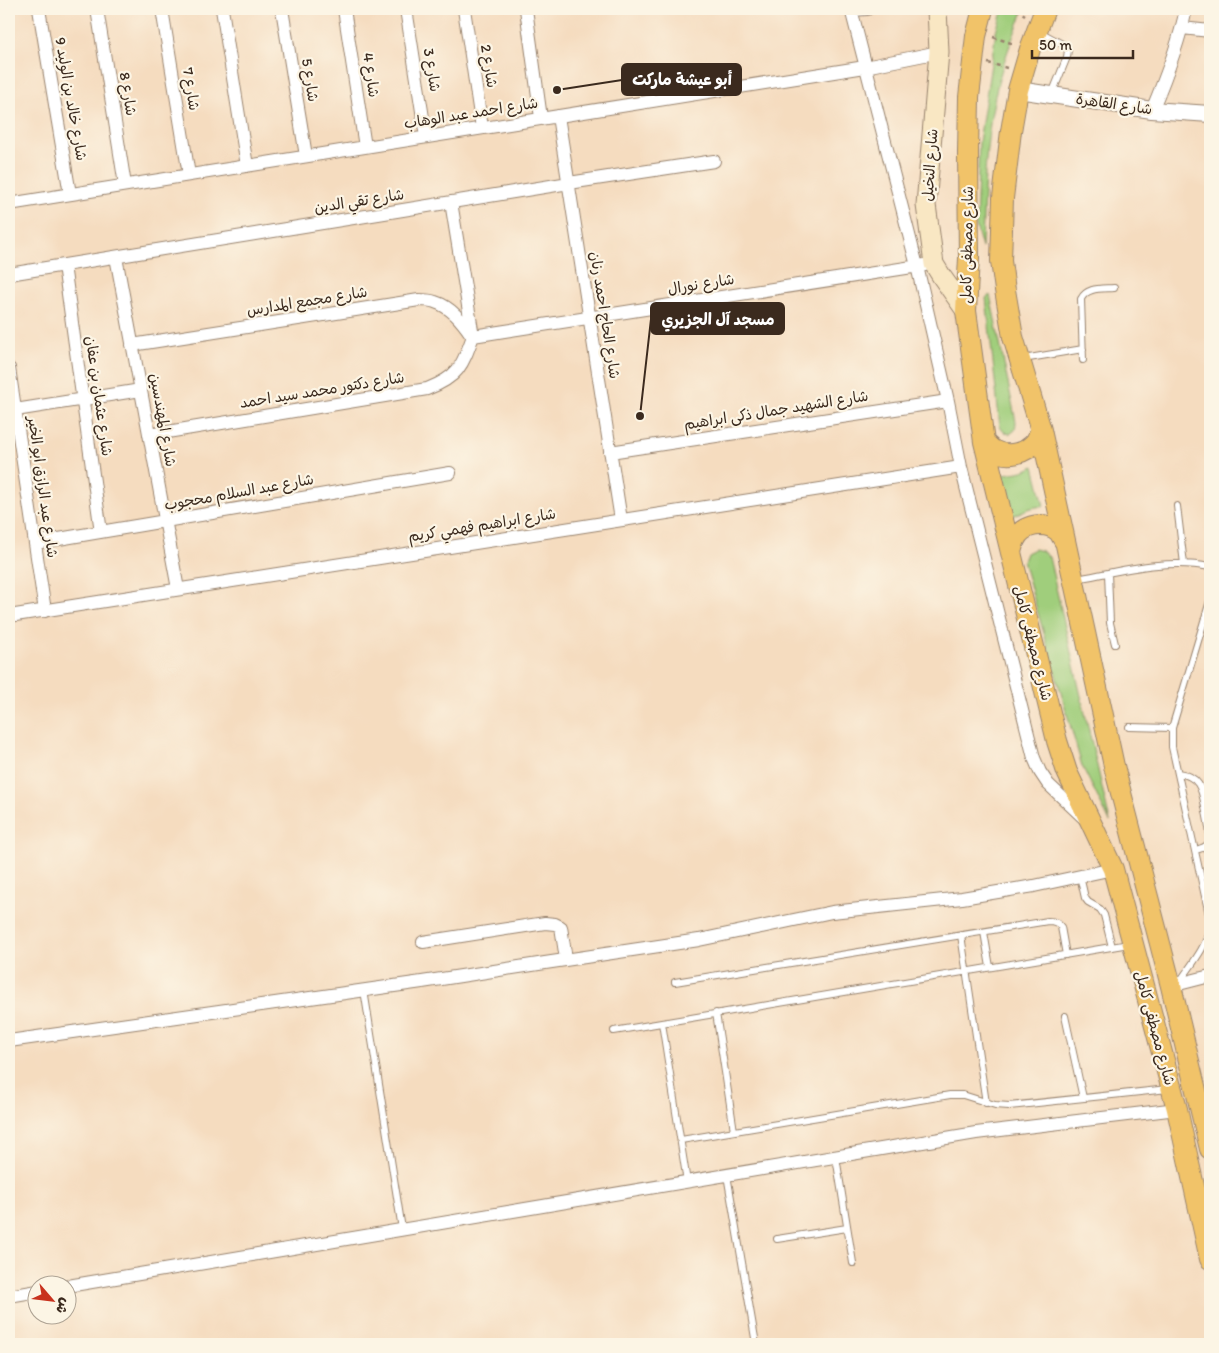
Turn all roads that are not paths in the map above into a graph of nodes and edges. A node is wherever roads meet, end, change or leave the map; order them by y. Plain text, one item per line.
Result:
1 (39, 9) edge
2 (97, 9) edge
3 (162, 9) edge
4 (222, 9) edge
5 (282, 9) edge
6 (344, 9) edge
7 (406, 9) edge
8 (464, 9) edge
9 (526, 9) edge
10 (867, 9) edge
11 (936, 9) edge
12 (983, 9) edge
13 (1045, 9) edge
14 (1186, 9) edge
15 (851, 10) edge
16 (1182, 28) junction
17 (1210, 31) edge
18 (1033, 40) junction
19 (938, 52) junction
20 (865, 67) junction
21 (1021, 81) junction
22 (1052, 95) junction
23 (1152, 110) junction
24 (1210, 114) edge
25 (558, 116) junction
26 (541, 118) junction
27 (482, 128) junction
28 (426, 137) junction
29 (365, 147) junction
30 (306, 156) junction
31 (714, 161) dead end
32 (247, 166) junction
33 (189, 175) junction
34 (569, 183) junction
35 (126, 185) junction
36 (70, 194) junction
37 (452, 202) junction
38 (9, 204) edge
39 (116, 257) junction
40 (64, 265) junction
41 (926, 265) junction
42 (9, 274) edge
43 (1114, 288) dead end
44 (966, 311) junction
45 (590, 318) junction
46 (473, 336) junction
47 (132, 345) junction
48 (1083, 349) junction
49 (1019, 359) junction
50 (1083, 360) dead end
51 (9, 368) edge
52 (141, 390) junction
53 (83, 399) junction
54 (948, 401) junction
55 (12, 410) edge
56 (1041, 430) junction
57 (149, 435) junction
58 (984, 442) junction
59 (610, 452) junction
60 (961, 467) junction
61 (450, 473) dead end
62 (1177, 506) dead end
63 (621, 520) junction
64 (165, 521) junction
65 (101, 532) junction
66 (1065, 542) junction
67 (35, 543) junction
68 (1012, 552) junction
69 (1184, 564) junction
70 (1210, 567) edge
71 (1108, 573) junction
72 (1073, 579) junction
73 (178, 590) junction
74 (1210, 601) edge
75 (45, 610) junction
76 (9, 616) edge
77 (1116, 644) dead end
78 (1129, 727) dead end
79 (1172, 728) junction
80 (1178, 772) junction
81 (1093, 826) junction
82 (1210, 836) edge
83 (1195, 850) junction
84 (1113, 868) junction
85 (1080, 876) junction
86 (1210, 919) edge
87 (1210, 928) edge
88 (984, 932) junction
89 (961, 935) junction
90 (423, 942) dead end
91 (1133, 943) junction
92 (1112, 947) junction
93 (1066, 955) junction
94 (566, 959) junction
95 (990, 967) junction
96 (966, 971) junction
97 (1210, 976) edge
98 (675, 982) dead end
99 (1174, 986) junction
100 (364, 990) junction
101 (716, 1014) junction
102 (1065, 1016) dead end
103 (662, 1023) junction
104 (614, 1031) dead end
105 (9, 1041) edge
106 (1171, 1088) junction
107 (1083, 1098) junction
108 (986, 1102) junction
109 (1177, 1109) junction
110 (734, 1131) junction
111 (681, 1140) junction
112 (1210, 1149) edge
113 (836, 1157) junction
114 (727, 1175) junction
115 (687, 1182) junction
116 (847, 1228) junction
117 (402, 1230) junction
118 (777, 1238) dead end
119 (1210, 1259) edge
120 (853, 1263) dead end
121 (78, 1284) edge
122 (28, 1293) edge
123 (9, 1296) edge
124 (756, 1344) edge

1 - 36 street, شارع خالد بن الوليد 9
2 - 35 street, شارع 8
3 - 33 street, شارع 7
4 - 32 street
5 - 30 street, شارع 5
6 - 29 street, شارع 4
7 - 28 street, شارع 3
8 - 27 street, شارع 2
9 - 26 street
10 - 15 street
11 - 19 main road, شارع النخيل
12 - 44 main road, شارع مصطفى كامل
13 - 18 main road, شارع مصطفى كامل
14 - 16 street
15 - 20 street
16 - 17 street
16 - 23 street
18 - 21 main road, شارع مصطفى كامل
18 - 22 lane
19 - 20 street, شارع احمد عبد الوهاب
19 - 41 main road, شارع النخيل
20 - 25 street, شارع احمد عبد الوهاب
20 - 41 street
21 - 22 street, شارع القاهرة
21 - 49 main road, شارع مصطفى كامل
22 - 23 street, شارع القاهرة
23 - 24 street, شارع القاهرة
25 - 26 street, شارع احمد عبد الوهاب
25 - 34 street, شارع الحاج احمد رنان
26 - 27 street, شارع احمد عبد الوهاب
27 - 28 street, شارع احمد عبد الوهاب
28 - 29 street, شارع احمد عبد الوهاب
29 - 30 street, شارع احمد عبد الوهاب
30 - 32 street, شارع احمد عبد الوهاب
31 - 34 street, شارع تقي الدين
32 - 33 street, شارع احمد عبد الوهاب
33 - 35 street, شارع احمد عبد الوهاب
34 - 37 street, شارع تقي الدين
34 - 45 street, شارع الحاج احمد رنان
35 - 36 street, شارع احمد عبد الوهاب
36 - 38 street, شارع احمد عبد الوهاب
37 - 39 street, شارع تقي الدين
37 - 46 street
39 - 40 street, شارع تقي الدين
39 - 47 street, شارع المهندسين
40 - 42 street, شارع تقي الدين
40 - 53 street, شارع عثمان بن عفان
41 - 44 main road, شارع النخيل
41 - 45 street, شارع نورال
41 - 54 street
43 - 48 lane
44 - 58 main road, شارع مصطفى كامل
45 - 46 street, شارع نورال
45 - 59 street, شارع الحاج احمد رنان
46 - 47 street, شارع مجمع المدارس
46 - 57 street, شارع دكتور محمد سيد احمد
47 - 52 street, شارع المهندسين
48 - 49 lane
48 - 50 lane
49 - 56 main road, شارع مصطفى كامل
51 - 55 street, شارع عبد الرازق ابو الخير
52 - 53 street
52 - 57 street, شارع المهندسين
53 - 55 street
53 - 65 street, شارع عثمان بن عفان
54 - 59 street, شارع الشهيد جمال ذكى ابراهيم
54 - 60 street
55 - 67 street, شارع عبد الرازق ابو الخير
56 - 58 main road
56 - 66 main road, شارع مصطفى كامل
57 - 64 street, شارع المهندسين
58 - 68 main road, شارع مصطفى كامل
59 - 63 street, شارع الحاج احمد رنان
60 - 63 street, شارع ابراهيم فهمي كريم
60 - 81 street
61 - 64 street, شارع عبد السلام محجوب
62 - 69 lane
63 - 73 street, شارع ابراهيم فهمي كريم
64 - 65 street, شارع عبد السلام محجوب
64 - 73 street, شارع المهندسين
65 - 67 street, شارع عبد السلام محجوب
66 - 68 main road
66 - 72 main road, شارع مصطفى كامل
67 - 75 street, شارع عبد الرازق ابو الخير
68 - 81 main road, شارع مصطفى كامل
69 - 70 lane
69 - 71 lane
71 - 72 lane
71 - 77 lane
72 - 99 main road, شارع مصطفى كامل
73 - 75 street, شارع ابراهيم فهمي كريم
74 - 79 lane
75 - 76 street, شارع ابراهيم فهمي كريم
78 - 79 lane
79 - 80 lane
80 - 82 lane
80 - 83 lane
81 - 84 main road, شارع مصطفى كامل
82 - 83 lane
83 - 86 lane
84 - 85 street
84 - 91 main road, شارع مصطفى كامل
85 - 92 lane
85 - 94 street
87 - 99 lane
88 - 89 lane
88 - 93 lane
88 - 95 lane
89 - 96 lane
89 - 98 lane
90 - 94 street
91 - 92 lane
91 - 106 main road, شارع مصطفى كامل
92 - 93 lane
93 - 95 lane
94 - 100 street
95 - 96 lane
96 - 101 lane
96 - 108 lane
97 - 99 street
99 - 112 main road, شارع مصطفى كامل
100 - 105 street
100 - 117 lane
101 - 103 lane
101 - 110 lane
102 - 107 lane
103 - 104 lane
103 - 111 lane
106 - 107 lane
106 - 109 main road, شارع مصطفى كامل
107 - 108 lane
108 - 110 lane
109 - 113 street
109 - 119 main road, شارع مصطفى كامل
110 - 111 lane
111 - 115 lane
113 - 114 street
113 - 116 lane
114 - 115 street
114 - 124 lane
115 - 117 street
116 - 118 lane
116 - 120 lane
117 - 121 street
122 - 123 street

